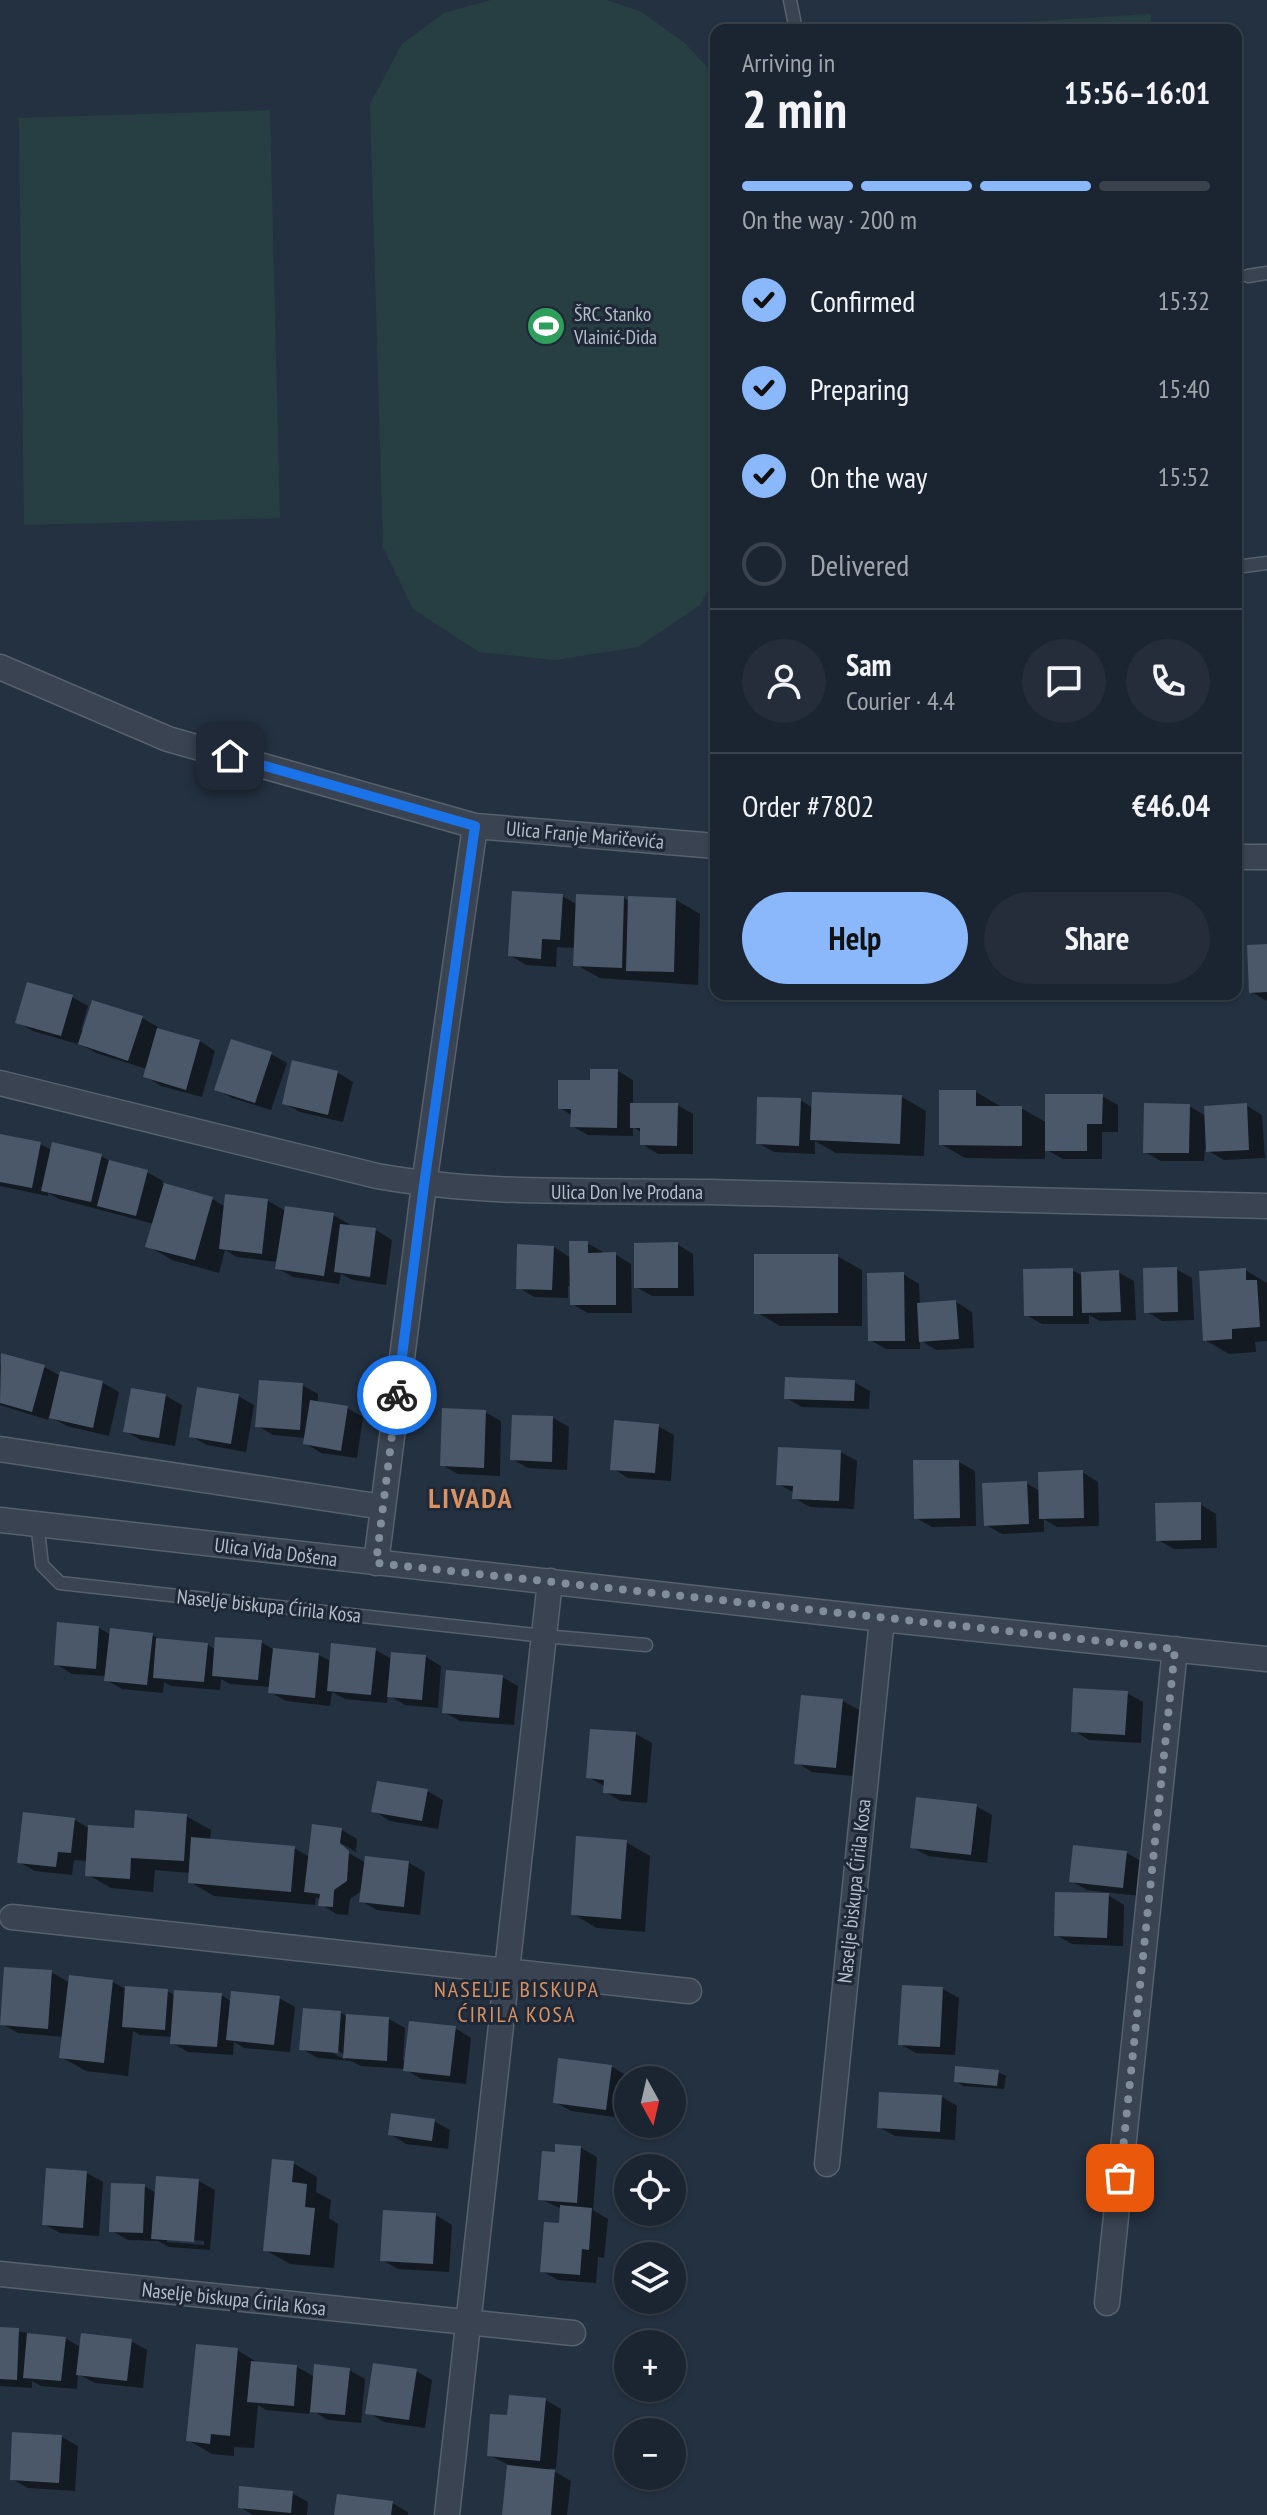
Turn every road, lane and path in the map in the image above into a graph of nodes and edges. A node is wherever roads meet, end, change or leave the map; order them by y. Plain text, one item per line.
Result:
1 (790, 0) edge
2 (795, 24) edge
3 (1267, 273) edge
4 (1248, 276) dead end
5 (1267, 563) edge
6 (1242, 566) edge
7 (0, 667) edge
8 (475, 826) junction
9 (710, 846) edge
10 (1242, 857) edge
11 (1267, 857) edge
12 (0, 1083) edge
13 (424, 1185) junction
14 (1267, 1206) edge
15 (0, 1449) edge
16 (383, 1507) junction
17 (0, 1520) edge
18 (37, 1523) junction
19 (376, 1563) junction
20 (550, 1581) junction
21 (882, 1619) junction
22 (544, 1636) junction
23 (646, 1645) dead end
24 (1175, 1649) junction
25 (1267, 1659) edge
26 (12, 1917) dead end
27 (507, 1970) junction
28 (689, 1991) dead end
29 (827, 2164) dead end
30 (0, 2274) edge
31 (1107, 2303) dead end
32 (468, 2324) junction
33 (573, 2333) dead end
34 (447, 2515) edge

1 - 2 lane
3 - 4 lane
5 - 6 lane
7 - 8 street, Ulica Franje Maričevića
8 - 9 street, Ulica Franje Maričevića
8 - 13 street
10 - 11 street
12 - 13 street, Ulica Don Ive Prodana
13 - 14 street, Ulica Don Ive Prodana
13 - 16 street
15 - 16 street
16 - 19 street
17 - 18 street, Ulica Vida Došena
18 - 19 street, Ulica Vida Došena
18 - 22 lane, Naselje biskupa Ćirila Kosa
19 - 20 street, Ulica Vida Došena
20 - 21 street, Ulica Vida Došena
20 - 22 street
21 - 24 street, Ulica Vida Došena
21 - 29 street, Naselje biskupa Ćirila Kosa
22 - 23 lane, Naselje biskupa Ćirila Kosa
22 - 27 street
24 - 25 street, Ulica Vida Došena
24 - 31 street
26 - 27 street
27 - 28 street
27 - 32 street
30 - 32 street, Naselje biskupa Ćirila Kosa
32 - 33 street, Naselje biskupa Ćirila Kosa
32 - 34 street

